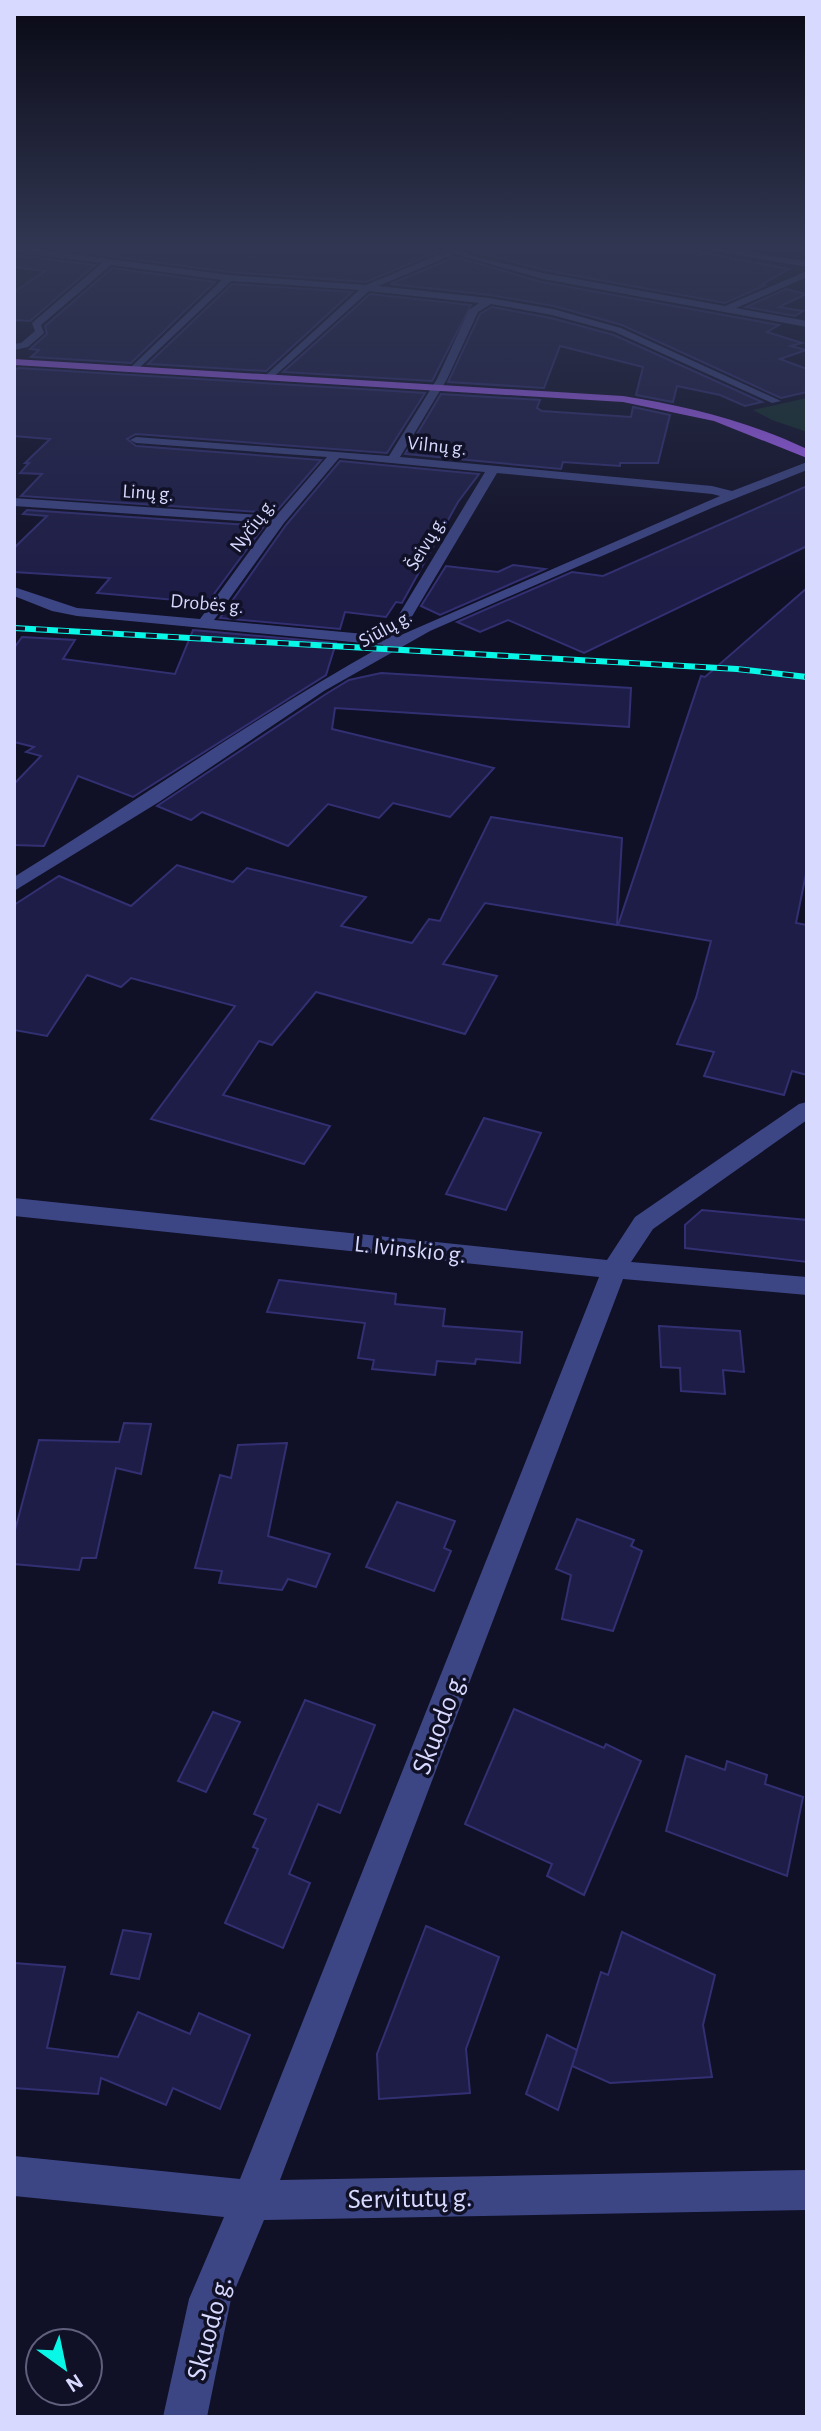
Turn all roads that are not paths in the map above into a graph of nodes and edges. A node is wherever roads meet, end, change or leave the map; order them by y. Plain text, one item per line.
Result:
1 (145, 359) edge
2 (289, 359) edge
3 (450, 359) edge
4 (684, 359) edge
5 (14, 362) edge
6 (135, 369) junction
7 (270, 377) junction
8 (436, 387) junction
9 (776, 401) dead end
10 (136, 440) dead end
11 (336, 454) junction
12 (807, 454) edge
13 (393, 459) junction
14 (807, 466) edge
15 (493, 469) junction
16 (733, 495) junction
17 (14, 502) edge
18 (279, 520) junction
19 (14, 591) edge
20 (205, 623) junction
21 (396, 640) junction
22 (14, 885) edge
23 (807, 1109) edge
24 (14, 1207) edge
25 (614, 1270) junction
26 (807, 1286) edge
27 (14, 2176) edge
28 (807, 2190) edge
29 (252, 2200) junction
30 (185, 2417) edge

1 - 6 street
2 - 7 street
3 - 8 street
4 - 9 street
5 - 6 main road
6 - 7 main road
7 - 8 main road
8 - 12 main road
8 - 13 street
10 - 11 street, Vilnų g.
11 - 13 street, Vilnų g.
11 - 18 street, Nyčių g.
13 - 15 street, Vilnų g.
14 - 16 street, Siūlų g.
15 - 16 street, Vilnų g.
15 - 21 street, Šeivų g.
16 - 21 street, Siūlų g.
17 - 18 street, Linų g.
18 - 20 street, Nyčių g.
19 - 20 street, Drobės g.
20 - 21 street, Drobės g.
21 - 22 street, Siūlų g.
23 - 25 street, Skuodo g.
24 - 25 street, L. Ivinskio g.
25 - 26 street, L. Ivinskio g.
25 - 29 street, Skuodo g.
27 - 29 street, Servitutų g.
28 - 29 street, Servitutų g.
29 - 30 street, Skuodo g.

